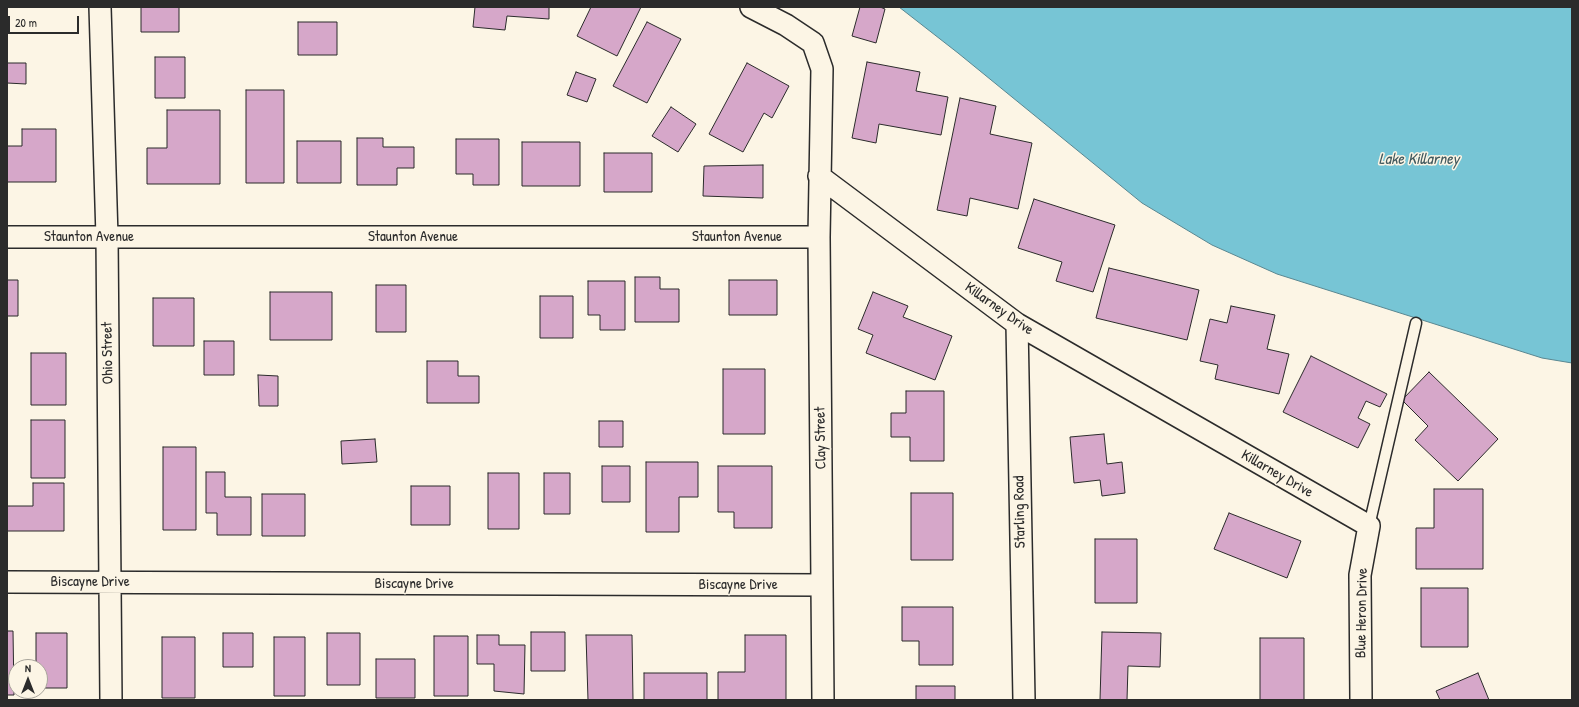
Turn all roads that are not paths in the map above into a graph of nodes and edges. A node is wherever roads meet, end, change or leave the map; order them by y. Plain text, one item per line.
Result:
1 (100, 7) edge
2 (751, 7) edge
3 (819, 176) junction
4 (7, 237) edge
5 (107, 238) junction
6 (819, 238) junction
7 (1416, 323) dead end
8 (1017, 324) junction
9 (1369, 526) junction
10 (7, 582) edge
11 (110, 582) junction
12 (822, 585) junction
13 (111, 700) edge
14 (823, 700) edge
15 (1024, 700) edge
16 (1361, 700) edge

1 - 5 street, Ohio Street
2 - 3 street
3 - 6 street, Clay Street
3 - 8 street, Killarney Drive
4 - 5 street, Staunton Avenue
5 - 6 street, Staunton Avenue
5 - 11 street, Ohio Street
6 - 12 street, Clay Street
7 - 9 lane
8 - 9 street, Killarney Drive
8 - 15 street, Starling Road
9 - 16 street, Blue Heron Drive
10 - 11 street, Biscayne Drive
11 - 12 street, Biscayne Drive
11 - 13 street, Ohio Street
12 - 14 street, Clay Street

